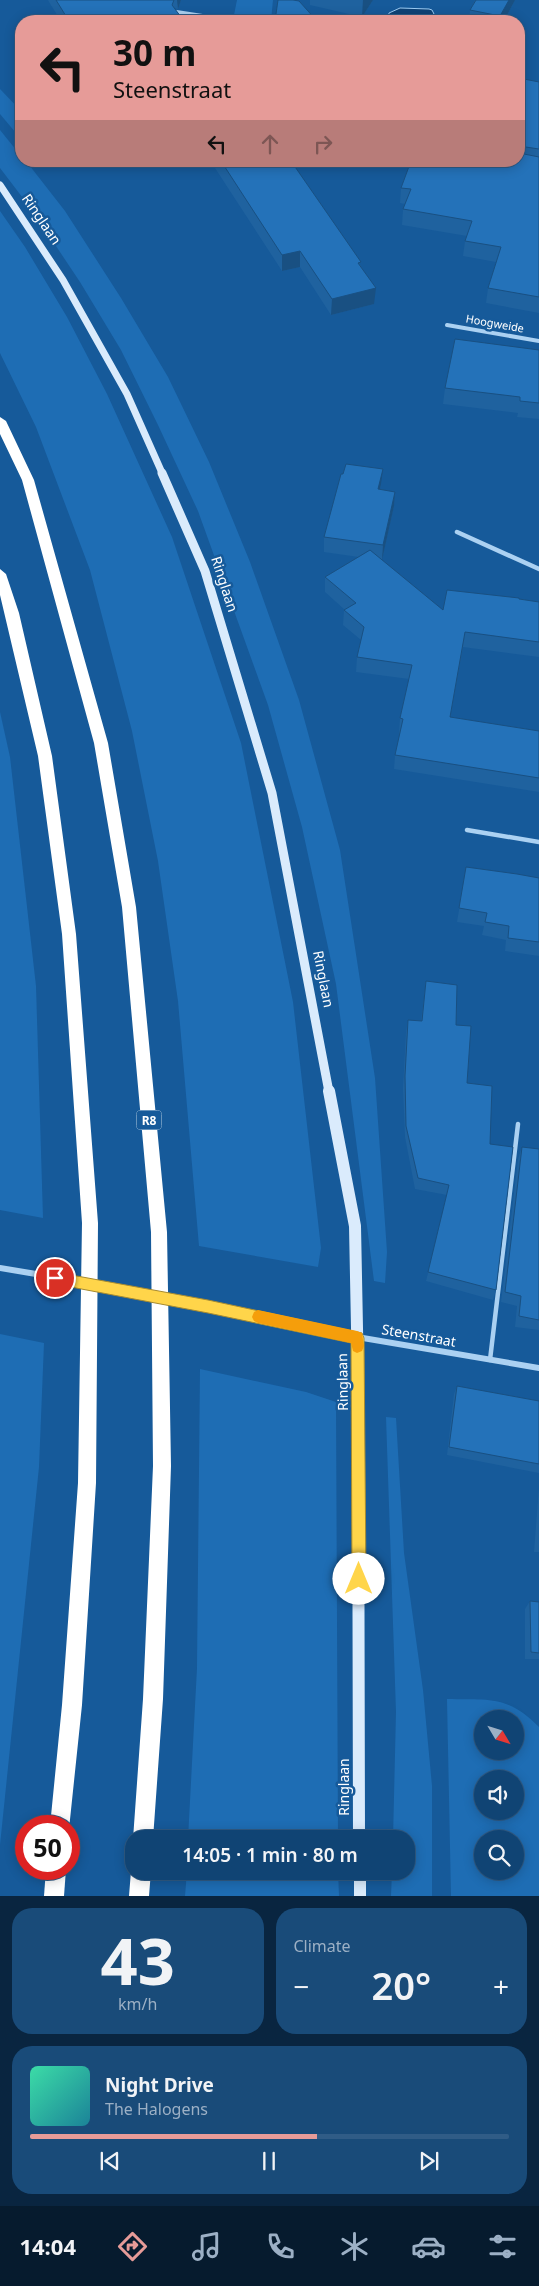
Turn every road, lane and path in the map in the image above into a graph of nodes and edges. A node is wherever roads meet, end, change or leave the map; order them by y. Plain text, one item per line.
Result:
1 (169, 10) edge
2 (199, 15) edge
3 (0, 185) edge
4 (447, 325) dead end
5 (539, 342) edge
6 (0, 421) edge
7 (457, 532) dead end
8 (539, 569) edge
9 (0, 574) edge
10 (468, 830) dead end
11 (539, 842) edge
12 (518, 1124) dead end
13 (0, 1268) edge
14 (357, 1338) junction
15 (490, 1360) junction
16 (539, 1368) edge
17 (61, 1815) edge
18 (144, 1830) edge
19 (360, 1830) edge
20 (55, 1880) edge
21 (140, 1880) edge
22 (360, 1880) edge
23 (54, 1896) edge
24 (139, 1896) edge
25 (360, 1896) edge

1 - 2 street
3 - 14 main road, Ringlaan
4 - 5 street, Hoogweide
6 - 18 highway, R8
7 - 8 street
9 - 17 highway
10 - 11 street
12 - 15 lane
13 - 14 street, Steenstraat, bridge
14 - 15 street, Steenstraat
14 - 19 main road, Ringlaan
15 - 16 street, Steenstraat
20 - 23 highway
21 - 24 highway
22 - 25 main road

